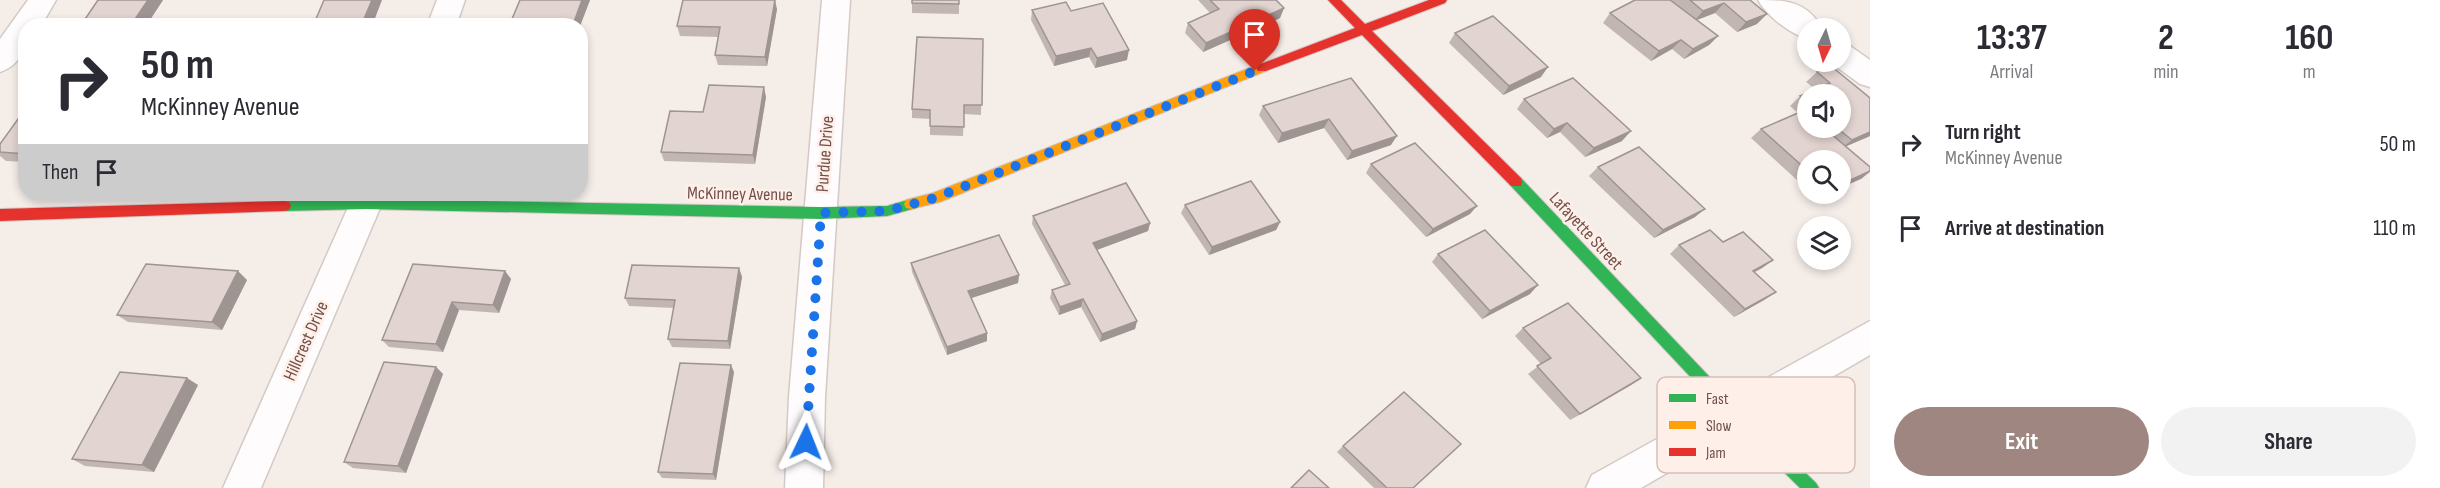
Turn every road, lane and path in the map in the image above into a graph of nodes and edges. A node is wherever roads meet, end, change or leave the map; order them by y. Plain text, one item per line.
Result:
1 (42, 0) edge
2 (451, 0) edge
3 (836, 0) edge
4 (1334, 0) edge
5 (1441, 0) edge
6 (1772, 0) edge
7 (31, 18) edge
8 (444, 18) edge
9 (1797, 20) edge
10 (1362, 28) junction
11 (18, 36) edge
12 (0, 60) edge
13 (1851, 62) edge
14 (1870, 76) edge
15 (322, 201) edge
16 (367, 201) edge
17 (433, 201) edge
18 (821, 213) junction
19 (0, 215) edge
20 (1870, 337) edge
21 (1700, 377) edge
22 (1800, 377) edge
23 (1657, 458) edge
24 (1796, 473) edge
25 (242, 488) edge
26 (804, 488) edge
27 (1605, 488) edge
28 (1811, 488) edge

1 - 7 street
2 - 8 street
3 - 18 street, Purdue Drive
4 - 10 street, Lafayette Street
5 - 10 street, McKinney Avenue
6 - 9 street
10 - 18 street, McKinney Avenue
10 - 21 street, Lafayette Street
11 - 12 street
13 - 14 street
15 - 19 street, McKinney Avenue
16 - 25 street, Hillcrest Drive
17 - 18 street, McKinney Avenue
18 - 26 street, Purdue Drive
20 - 22 street
23 - 27 street
24 - 28 street, Lafayette Street

